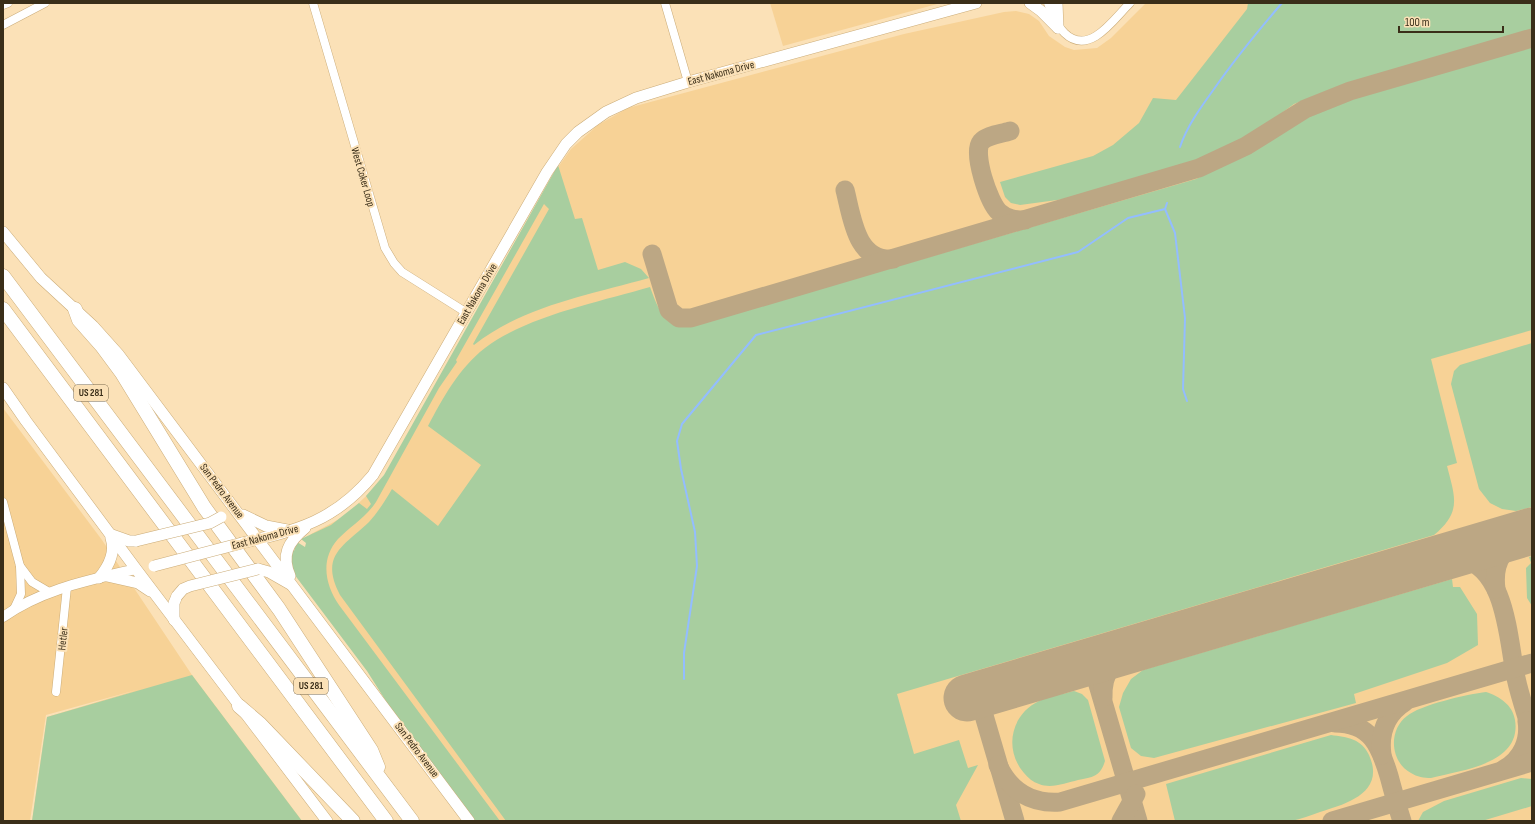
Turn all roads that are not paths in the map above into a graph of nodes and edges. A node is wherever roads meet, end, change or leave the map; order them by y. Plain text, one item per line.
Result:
1 (8, 3) edge
2 (45, 3) edge
3 (313, 3) edge
4 (665, 3) edge
5 (976, 3) edge
6 (1030, 3) edge
7 (1048, 3) edge
8 (1057, 3) edge
9 (1130, 3) edge
10 (3, 5) edge
11 (3, 25) edge
12 (1058, 28) junction
13 (688, 82) junction
14 (3, 232) edge
15 (3, 276) edge
16 (3, 309) edge
17 (75, 309) junction
18 (467, 313) junction
19 (3, 388) edge
20 (225, 494) junction
21 (3, 502) edge
22 (238, 511) junction
23 (310, 524) junction
24 (292, 530) junction
25 (110, 533) junction
26 (259, 539) junction
27 (20, 566) junction
28 (136, 569) junction
29 (103, 577) junction
30 (294, 586) junction
31 (67, 587) junction
32 (49, 592) junction
33 (157, 596) junction
34 (14, 609) junction
35 (3, 617) edge
36 (174, 620) junction
37 (56, 692) dead end
38 (239, 706) junction
39 (386, 787) junction
40 (327, 821) edge
41 (353, 821) edge
42 (386, 821) edge
43 (412, 821) edge
44 (469, 821) edge

1 - 10 street
2 - 11 street
3 - 18 street, West Coker Loop
4 - 13 street
5 - 13 main road, East Nakoma Drive
6 - 12 main road
7 - 12 street
8 - 12 main road
9 - 12 street
13 - 18 main road, East Nakoma Drive
14 - 17 main road, San Pedro Avenue
15 - 39 highway, US 281
16 - 42 highway, US 281
17 - 20 main road, San Pedro Avenue
17 - 39 highway
18 - 23 main road, East Nakoma Drive
19 - 25 main road
20 - 22 main road, San Pedro Avenue
20 - 25 main road, bridge
21 - 27 street
22 - 24 main road
22 - 26 main road, San Pedro Avenue
23 - 24 main road, East Nakoma Drive
23 - 30 main road
24 - 26 main road, East Nakoma Drive
25 - 28 main road
25 - 29 main road
26 - 28 main road, East Nakoma Drive, bridge
26 - 30 main road, San Pedro Avenue
27 - 32 street
27 - 34 street
28 - 29 street, East Nakoma Drive
28 - 33 main road
29 - 31 street, East Nakoma Drive
29 - 33 main road
30 - 36 main road, bridge
30 - 44 main road, San Pedro Avenue
31 - 32 street, East Nakoma Drive
31 - 37 street, Hetler
32 - 34 street, East Nakoma Drive
33 - 36 main road
34 - 35 street, East Nakoma Drive
36 - 38 main road
38 - 40 main road
38 - 41 highway
39 - 43 highway, US 281

